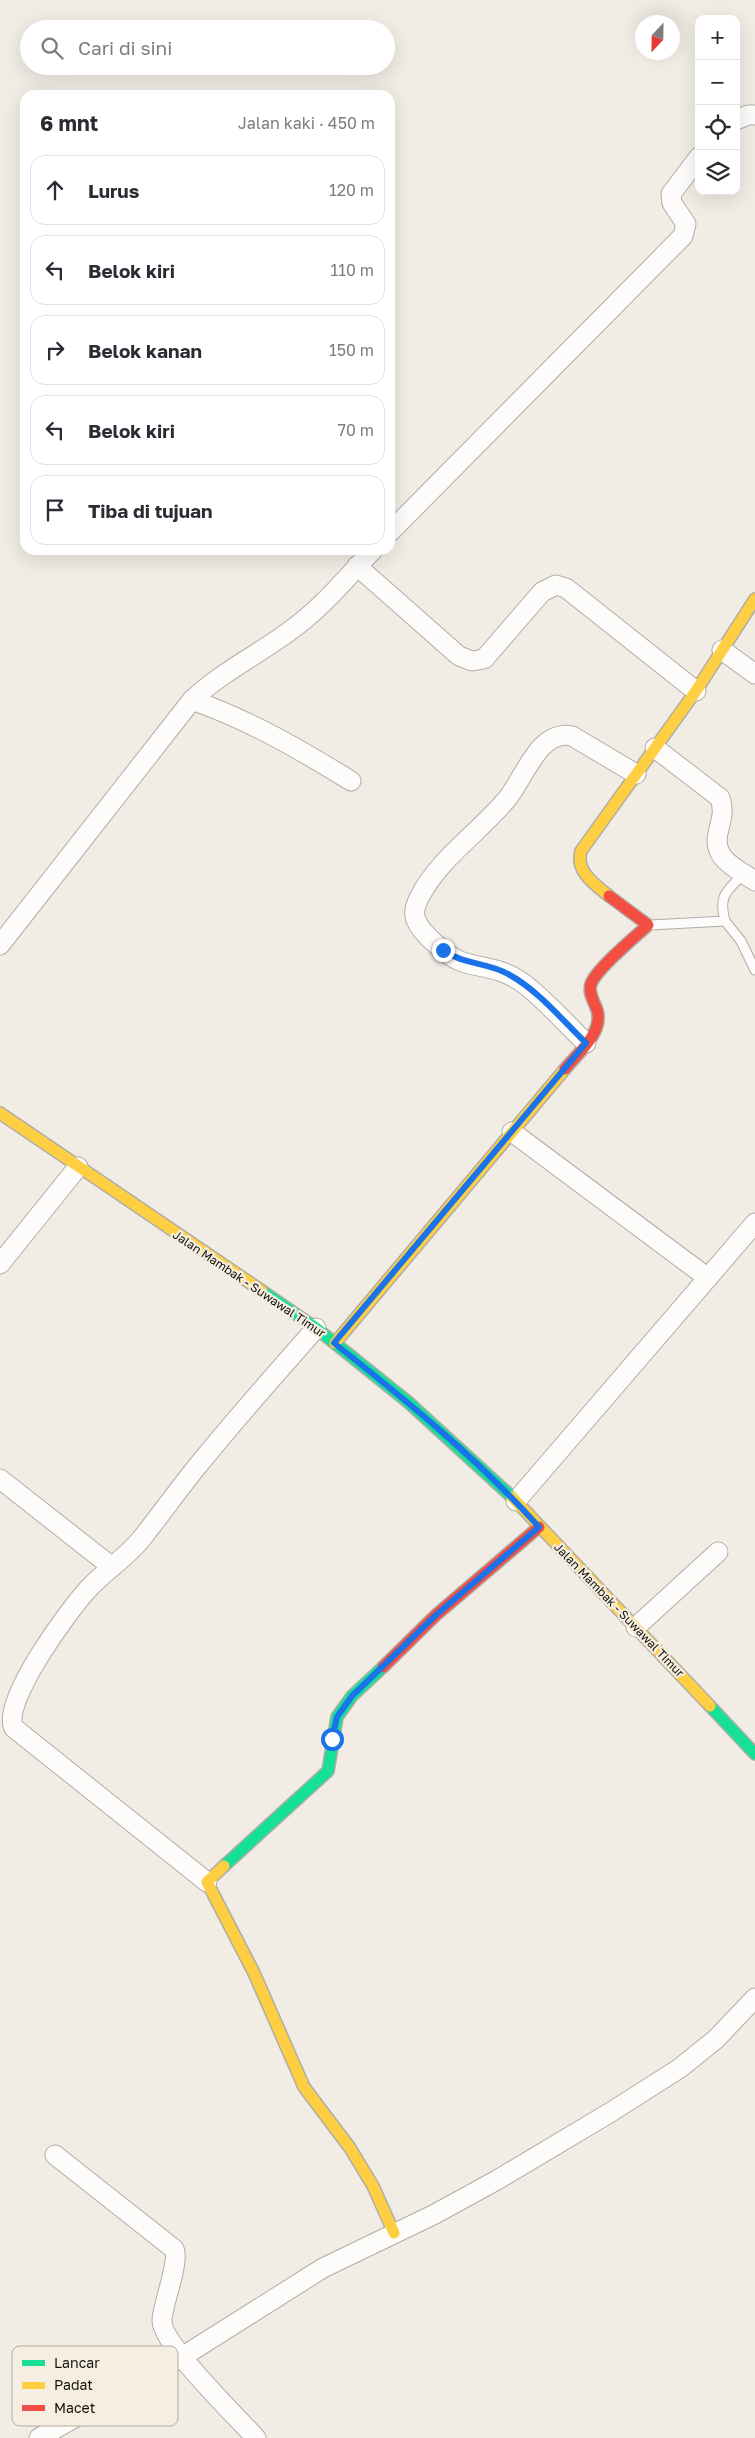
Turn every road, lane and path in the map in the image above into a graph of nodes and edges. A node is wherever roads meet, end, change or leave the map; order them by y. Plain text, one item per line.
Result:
1 (755, 115) edge
2 (740, 118) edge
3 (695, 163) edge
4 (395, 527) edge
5 (368, 555) edge
6 (357, 566) junction
7 (755, 599) edge
8 (722, 650) junction
9 (755, 674) edge
10 (696, 691) junction
11 (192, 700) junction
12 (655, 748) junction
13 (636, 774) junction
14 (351, 780) dead end
15 (749, 877) edge
16 (725, 921) junction
17 (648, 925) junction
18 (0, 945) edge
19 (755, 970) edge
20 (586, 1043) junction
21 (0, 1113) edge
22 (512, 1132) junction
23 (78, 1167) junction
24 (755, 1223) edge
25 (0, 1264) edge
26 (708, 1278) junction
27 (316, 1328) junction
28 (334, 1343) junction
29 (0, 1479) edge
30 (516, 1501) junction
31 (539, 1527) junction
32 (718, 1552) dead end
33 (112, 1567) junction
34 (636, 1627) junction
35 (755, 1754) edge
36 (206, 1882) junction
37 (755, 1998) edge
38 (55, 2155) dead end
39 (394, 2233) junction
40 (174, 2346) edge
41 (178, 2352) edge
42 (182, 2357) junction
43 (178, 2359) edge
44 (60, 2426) edge
45 (39, 2438) edge
46 (256, 2438) edge

1 - 2 street
3 - 4 street
5 - 6 street
6 - 10 street
6 - 11 street
7 - 8 street
8 - 9 street
8 - 10 street
10 - 12 street
11 - 14 street
11 - 18 street
12 - 13 street
12 - 15 street
13 - 17 street
13 - 20 street
15 - 16 lane
16 - 17 lane
16 - 19 lane
17 - 20 street
20 - 22 street
21 - 23 street, Jalan Mambak - Suwawal Timur
22 - 26 street
22 - 28 street
23 - 25 street
23 - 27 street, Jalan Mambak - Suwawal Timur
24 - 26 street
26 - 30 street
27 - 28 street, Jalan Mambak - Suwawal Timur
27 - 33 street
28 - 30 street, Jalan Mambak - Suwawal Timur
29 - 33 street
30 - 31 street, Jalan Mambak - Suwawal Timur
31 - 34 street, Jalan Mambak - Suwawal Timur
31 - 36 street
32 - 34 street
33 - 36 street
34 - 35 street, Jalan Mambak - Suwawal Timur
36 - 39 street
37 - 39 street
38 - 40 street
39 - 42 street
41 - 42 street
42 - 43 street
42 - 46 street
44 - 45 street

